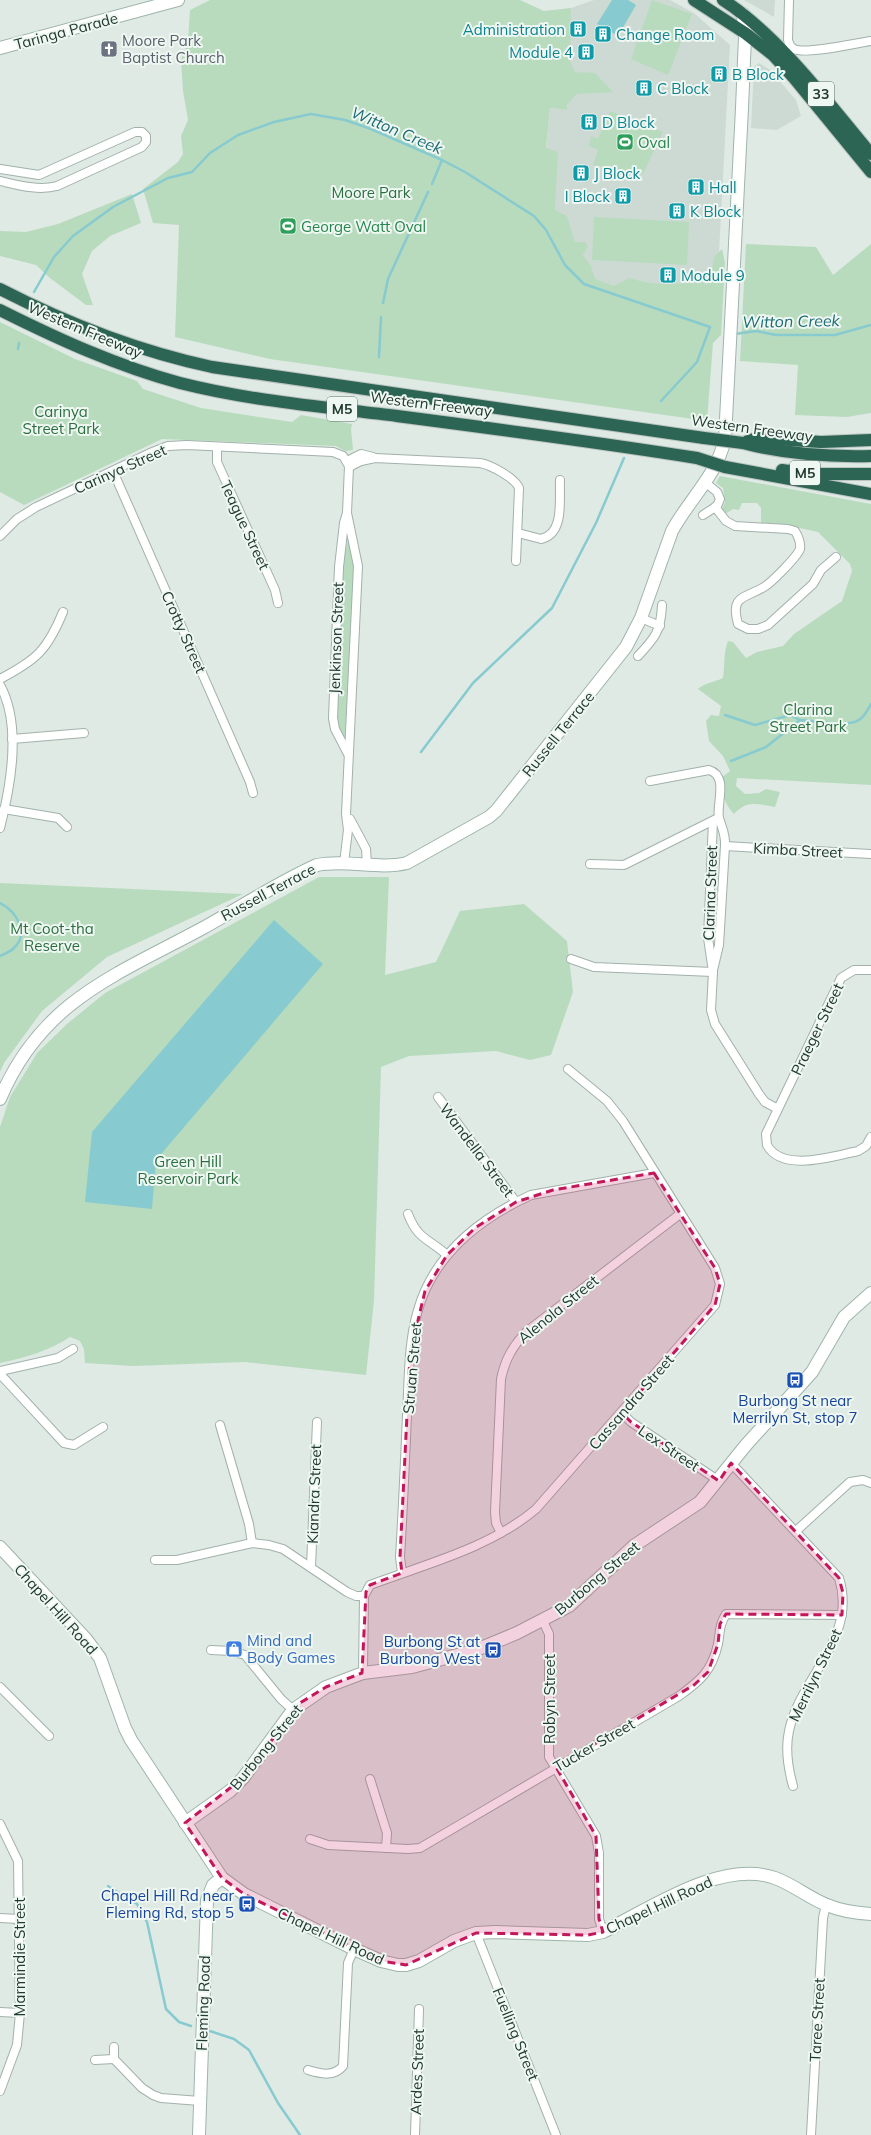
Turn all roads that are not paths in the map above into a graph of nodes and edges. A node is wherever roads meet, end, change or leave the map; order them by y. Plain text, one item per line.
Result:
1 (178, 0) edge
2 (694, 0) edge
3 (723, 0) edge
4 (789, 0) edge
5 (743, 14) junction
6 (745, 33) junction
7 (871, 41) edge
8 (0, 48) edge
9 (871, 154) edge
10 (0, 169) edge
11 (871, 172) edge
12 (33, 175) junction
13 (0, 181) edge
14 (35, 188) junction
15 (0, 289) edge
16 (0, 310) edge
17 (871, 440) edge
18 (743, 443) junction
19 (217, 447) junction
20 (871, 456) edge
21 (348, 464) junction
22 (740, 467) junction
23 (113, 471) junction
24 (871, 474) edge
25 (560, 480) dead end
26 (706, 483) junction
27 (871, 494) edge
28 (715, 507) junction
29 (348, 513) junction
30 (703, 515) dead end
31 (518, 533) junction
32 (0, 536) edge
33 (836, 557) dead end
34 (516, 560) dead end
35 (278, 603) dead end
36 (662, 605) dead end
37 (63, 612) dead end
38 (641, 618) junction
39 (660, 626) junction
40 (638, 656) dead end
41 (0, 679) edge
42 (0, 685) edge
43 (84, 733) dead end
44 (12, 739) junction
45 (349, 761) junction
46 (650, 781) dead end
47 (253, 794) dead end
48 (347, 803) junction
49 (4, 809) junction
50 (716, 819) junction
51 (67, 827) dead end
52 (0, 828) edge
53 (726, 846) junction
54 (871, 854) edge
55 (344, 863) junction
56 (367, 864) junction
57 (590, 864) dead end
58 (571, 959) dead end
59 (871, 970) edge
60 (713, 972) junction
61 (568, 1069) dead end
62 (438, 1097) dead end
63 (0, 1099) edge
64 (778, 1109) junction
65 (871, 1137) edge
66 (654, 1173) junction
67 (516, 1202) junction
68 (408, 1214) dead end
69 (680, 1214) junction
70 (447, 1255) junction
71 (871, 1293) edge
72 (73, 1349) dead end
73 (0, 1373) edge
74 (622, 1413) junction
75 (317, 1422) dead end
76 (220, 1425) dead end
77 (103, 1427) dead end
78 (732, 1463) junction
79 (718, 1481) junction
80 (871, 1483) edge
81 (796, 1531) junction
82 (501, 1533) junction
83 (252, 1543) junction
84 (0, 1547) edge
85 (155, 1560) dead end
86 (311, 1567) junction
87 (402, 1573) junction
88 (364, 1596) junction
89 (842, 1615) junction
90 (543, 1621) junction
91 (211, 1650) dead end
92 (363, 1673) junction
93 (0, 1687) edge
94 (293, 1710) junction
95 (49, 1736) dead end
96 (556, 1767) junction
97 (370, 1779) dead end
98 (793, 1786) dead end
99 (186, 1823) junction
100 (0, 1824) edge
101 (310, 1839) dead end
102 (386, 1848) junction
103 (222, 1878) junction
104 (826, 1905) junction
105 (871, 1914) edge
106 (0, 1918) edge
107 (19, 1918) junction
108 (603, 1932) junction
109 (476, 1933) junction
110 (354, 1949) junction
111 (419, 2009) dead end
112 (0, 2012) edge
113 (20, 2013) junction
114 (114, 2047) dead end
115 (114, 2059) junction
116 (95, 2060) dead end
117 (308, 2070) dead end
118 (0, 2091) edge
119 (200, 2100) junction
120 (199, 2135) edge
121 (415, 2135) edge
122 (556, 2135) edge
123 (811, 2135) edge

1 - 8 main road, Taringa Parade
2 - 6 highway, 33
3 - 5 highway, 33
4 - 7 street
5 - 6 main road, Russell Terrace
5 - 9 highway, 33
6 - 11 highway, 33
6 - 26 main road, Russell Terrace
10 - 12 street
12 - 14 street
12 - 14 street
13 - 14 street
15 - 18 highway, Western Freeway / M5, bridge
16 - 22 highway, Western Freeway / M5, bridge
17 - 18 highway
18 - 20 highway, Western Freeway / M5
19 - 21 street, Carinya Street
19 - 23 street, Carinya Street
19 - 35 street, Teague Street
21 - 29 street, Jenkinson Street
21 - 31 street
22 - 24 highway, Western Freeway / M5
22 - 27 highway
23 - 32 street, Carinya Street
23 - 47 street, Crotty Street
25 - 31 street
26 - 28 street
26 - 38 main road, Russell Terrace
28 - 30 street
28 - 33 street
29 - 45 street, Jenkinson Street
29 - 45 street, Jenkinson Street
31 - 34 street
36 - 39 street
37 - 41 street
38 - 39 street
38 - 56 main road, Russell Terrace
39 - 40 street
42 - 44 street
43 - 44 street
44 - 49 street
45 - 48 street, Jenkinson Street
46 - 50 street, Clarina Street
48 - 55 street, Jenkinson Street
48 - 56 street, Jenkinson Street
49 - 51 street
49 - 52 street
50 - 53 street, Clarina Street
50 - 57 street
50 - 60 street, Clarina Street
53 - 54 street, Kimba Street
53 - 60 street, Clarina Street
55 - 56 main road, Russell Terrace
55 - 63 main road, Russell Terrace
58 - 60 street
59 - 64 street, Praeger Street
60 - 64 street, Clarina Street
61 - 66 street, Cassandra Street
62 - 67 street, Wandella Street
64 - 65 street
66 - 67 street, Struan Street
66 - 69 street, Cassandra Street
67 - 70 street, Struan Street
68 - 70 street
69 - 74 street, Cassandra Street
69 - 82 street, Alenola Street
70 - 87 street, Struan Street
71 - 78 main road, Burbong Street
72 - 73 street
73 - 77 street
74 - 79 street, Lex Street
74 - 82 street, Cassandra Street
75 - 86 street, Kiandra Street
76 - 83 street
78 - 79 main road, Burbong Street
78 - 81 street, Merrilyn Street
79 - 90 main road, Burbong Street
80 - 81 street
81 - 89 street, Merrilyn Street
82 - 87 street, Cassandra Street
83 - 85 street
83 - 86 street
84 - 99 main road, Chapel Hill Road
86 - 88 street
87 - 88 street, Cassandra Street
88 - 92 street
89 - 96 street, Tucker Street
89 - 98 street, Merrilyn Street
90 - 92 main road, Burbong Street
90 - 96 street, Robyn Street
91 - 94 street
92 - 94 main road, Burbong Street
93 - 95 street
94 - 99 main road, Burbong Street
96 - 102 street, Tucker Street
96 - 108 street, Robyn Street
97 - 102 street
99 - 103 main road, Chapel Hill Road
100 - 107 street, Marmindie Street
101 - 102 street, Tucker Street
103 - 110 main road, Chapel Hill Road
103 - 119 main road, Fleming Road
104 - 105 main road, Chapel Hill Road
104 - 108 main road, Chapel Hill Road
104 - 123 street, Taree Street
106 - 107 street
107 - 113 street, Marmindie Street
108 - 109 main road, Chapel Hill Road
109 - 110 main road, Chapel Hill Road
109 - 122 street, Fuelling Street
110 - 117 street
111 - 121 street, Ardes Street
112 - 113 street
113 - 118 street, Marmindie Street
114 - 115 street
115 - 116 street
115 - 119 street
119 - 120 main road, Fleming Road

